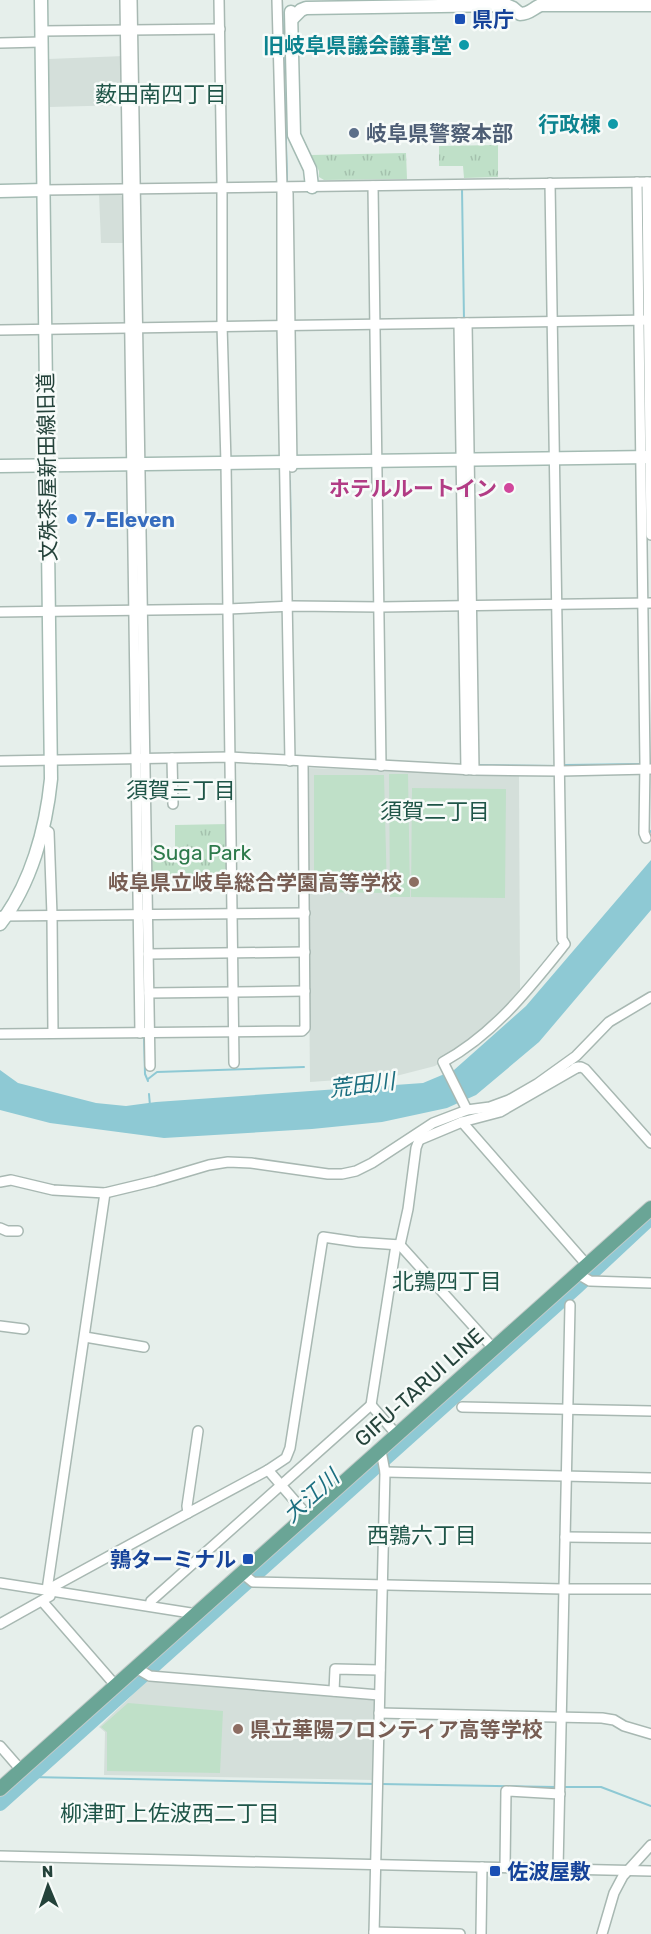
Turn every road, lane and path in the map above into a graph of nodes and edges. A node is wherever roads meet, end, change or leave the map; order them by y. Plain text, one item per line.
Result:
1 (41, 0) edge
2 (125, 0) edge
3 (132, 0) edge
4 (219, 0) edge
5 (277, 0) edge
6 (430, 0) edge
7 (536, 3) edge
8 (512, 4) edge
9 (651, 5) edge
10 (292, 19) junction
11 (220, 29) junction
12 (130, 30) junction
13 (42, 37) junction
14 (0, 43) edge
15 (645, 182) edge
16 (550, 183) junction
17 (373, 186) junction
18 (285, 187) junction
19 (312, 187) junction
20 (222, 189) junction
21 (44, 190) junction
22 (133, 190) junction
23 (0, 191) edge
24 (646, 320) edge
25 (554, 321) junction
26 (374, 323) junction
27 (463, 323) junction
28 (222, 325) junction
29 (286, 325) junction
30 (134, 328) junction
31 (46, 329) junction
32 (0, 330) edge
33 (647, 457) edge
34 (556, 458) junction
35 (466, 459) junction
36 (378, 460) junction
37 (289, 461) junction
38 (226, 463) junction
39 (137, 464) junction
40 (48, 465) junction
41 (0, 466) edge
42 (651, 535) edge
43 (647, 603) edge
44 (558, 604) junction
45 (468, 605) junction
46 (290, 606) junction
47 (380, 607) junction
48 (228, 609) junction
49 (139, 610) junction
50 (0, 612) edge
51 (49, 612) junction
52 (230, 757) junction
53 (141, 758) junction
54 (172, 758) junction
55 (51, 760) junction
56 (0, 761) edge
57 (296, 762) junction
58 (381, 766) junction
59 (648, 769) edge
60 (470, 770) junction
61 (560, 771) junction
62 (173, 804) dead end
63 (43, 828) junction
64 (646, 838) dead end
65 (305, 913) junction
66 (232, 914) junction
67 (52, 915) junction
68 (143, 915) junction
69 (2, 919) edge
70 (305, 952) junction
71 (148, 954) junction
72 (233, 954) junction
73 (305, 991) junction
74 (234, 992) junction
75 (149, 993) junction
76 (651, 997) edge
77 (234, 1032) junction
78 (53, 1033) junction
79 (145, 1033) junction
80 (0, 1034) edge
81 (234, 1063) dead end
82 (150, 1066) dead end
83 (578, 1068) junction
84 (537, 1084) junction
85 (465, 1107) junction
86 (446, 1118) junction
87 (462, 1122) junction
88 (419, 1140) junction
89 (651, 1143) edge
90 (0, 1182) edge
91 (105, 1192) junction
92 (651, 1208) edge
93 (0, 1228) edge
94 (18, 1231) dead end
95 (398, 1245) junction
96 (584, 1274) junction
97 (651, 1283) edge
98 (570, 1305) dead end
99 (0, 1326) edge
100 (24, 1329) dead end
101 (85, 1337) junction
102 (144, 1347) dead end
103 (493, 1348) junction
104 (371, 1405) junction
105 (462, 1407) dead end
106 (567, 1409) junction
107 (651, 1411) edge
108 (198, 1431) dead end
109 (397, 1435) junction
110 (382, 1461) junction
111 (268, 1470) junction
112 (566, 1476) junction
113 (651, 1478) edge
114 (280, 1484) junction
115 (188, 1513) junction
116 (307, 1515) junction
117 (565, 1537) junction
118 (651, 1538) edge
119 (247, 1578) junction
120 (0, 1583) edge
121 (381, 1585) junction
122 (563, 1589) junction
123 (651, 1589) edge
124 (50, 1590) junction
125 (42, 1601) junction
126 (150, 1605) junction
127 (196, 1614) junction
128 (0, 1624) edge
129 (380, 1670) junction
130 (141, 1672) junction
131 (116, 1686) junction
132 (334, 1691) junction
133 (379, 1695) junction
134 (379, 1713) junction
135 (561, 1717) junction
136 (651, 1734) edge
137 (0, 1746) edge
138 (21, 1770) junction
139 (0, 1789) edge
140 (560, 1794) junction
141 (651, 1845) edge
142 (0, 1856) edge
143 (376, 1864) junction
144 (482, 1867) junction
145 (505, 1868) junction
146 (558, 1869) junction
147 (628, 1870) junction
148 (651, 1871) edge
149 (374, 1933) edge
150 (460, 1934) edge
151 (481, 1934) edge
152 (602, 1934) edge

1 - 13 street, 文殊茶屋新田線旧道
2 - 12 street
3 - 12 street
4 - 11 street
5 - 18 street
6 - 10 street
7 - 8 street
7 - 9 street
8 - 10 street
10 - 19 street
11 - 12 street
11 - 20 street
12 - 13 street
12 - 22 street
13 - 14 street
13 - 21 street, 文殊茶屋新田線旧道
15 - 16 street
15 - 24 street
16 - 17 street
16 - 25 street
17 - 19 street
17 - 26 street
18 - 19 street
18 - 20 street
18 - 29 street
20 - 22 street
20 - 28 street
21 - 22 street
21 - 23 street
21 - 31 street, 文殊茶屋新田線旧道
22 - 30 street
24 - 25 street
24 - 33 street
25 - 27 street
25 - 34 street
26 - 27 street
26 - 29 street
26 - 36 street
27 - 35 street
28 - 29 street
28 - 30 street
28 - 38 street
29 - 37 street
30 - 31 street
30 - 39 street
31 - 32 street
31 - 40 street, 文殊茶屋新田線旧道
33 - 34 street
33 - 42 street
33 - 43 street
34 - 35 street
34 - 44 street
35 - 36 street
35 - 45 street
36 - 37 street
36 - 47 street
37 - 38 street
37 - 46 street
38 - 39 street
38 - 48 street
39 - 40 street
39 - 49 street
40 - 41 street
40 - 51 street, 文殊茶屋新田線旧道
43 - 44 street
43 - 59 street
44 - 45 street
44 - 61 street
45 - 47 street
45 - 60 street
46 - 47 street
46 - 48 street
46 - 57 street
47 - 58 street
48 - 49 street
48 - 52 street
49 - 51 street
49 - 53 street
50 - 51 street
51 - 55 street, 文殊茶屋新田線旧道
52 - 54 street
52 - 57 street
52 - 66 street
53 - 54 street
53 - 55 street
53 - 68 street
54 - 62 street
55 - 56 street
55 - 63 street, 文殊茶屋新田線旧道
57 - 58 street
57 - 65 street
58 - 60 street
59 - 61 street
59 - 64 street
60 - 61 street
61 - 85 street
63 - 67 street
63 - 69 street, 文殊茶屋新田線旧道
65 - 66 street
65 - 70 street
66 - 68 street
66 - 72 street
67 - 68 street
67 - 69 street
67 - 78 street
68 - 71 street
68 - 79 street
70 - 72 street
70 - 73 street
71 - 72 street
71 - 75 street
72 - 74 street
73 - 74 street
73 - 77 street
74 - 75 street
74 - 77 street
75 - 79 street
76 - 84 street
77 - 79 street
77 - 81 street
78 - 79 street
78 - 80 street
79 - 82 street
83 - 84 street
83 - 87 street
83 - 89 street
84 - 85 street
85 - 86 street
86 - 88 street
86 - 91 street
87 - 88 street
87 - 96 street
88 - 95 street
90 - 91 street
91 - 101 street
92 - 96 main road, GIFU-TARUI LINE
93 - 94 street
95 - 103 street
95 - 104 street
95 - 111 street
96 - 97 street
96 - 103 main road, GIFU-TARUI LINE
98 - 106 street
99 - 100 street
101 - 102 street
101 - 124 street
103 - 109 main road, GIFU-TARUI LINE
104 - 109 street
104 - 114 street
105 - 106 street
106 - 107 street
106 - 112 street
108 - 115 street
109 - 110 main road, GIFU-TARUI LINE
110 - 112 street
110 - 116 main road, GIFU-TARUI LINE
110 - 121 street
111 - 114 street
111 - 115 street
112 - 113 street
112 - 117 street
114 - 116 street
114 - 126 street
115 - 124 street
116 - 119 main road, GIFU-TARUI LINE
117 - 118 street
117 - 122 street
119 - 121 street
119 - 127 main road, GIFU-TARUI LINE
120 - 124 street
121 - 122 street
121 - 129 street
122 - 123 street
122 - 135 street
124 - 125 street
124 - 126 street
125 - 128 street
125 - 131 street
126 - 127 street
127 - 130 main road, GIFU-TARUI LINE
129 - 132 street
129 - 133 street
130 - 131 main road, GIFU-TARUI LINE
130 - 132 street
131 - 138 main road, GIFU-TARUI LINE
132 - 133 street
133 - 134 street
134 - 135 street
134 - 143 street
135 - 136 street
135 - 140 street
137 - 138 street
138 - 139 main road, GIFU-TARUI LINE
140 - 145 street
140 - 146 street
141 - 147 street
142 - 143 street
143 - 144 street
143 - 149 street
144 - 145 street
144 - 151 street
145 - 146 street
146 - 147 street
147 - 148 street
147 - 152 street
149 - 150 street

